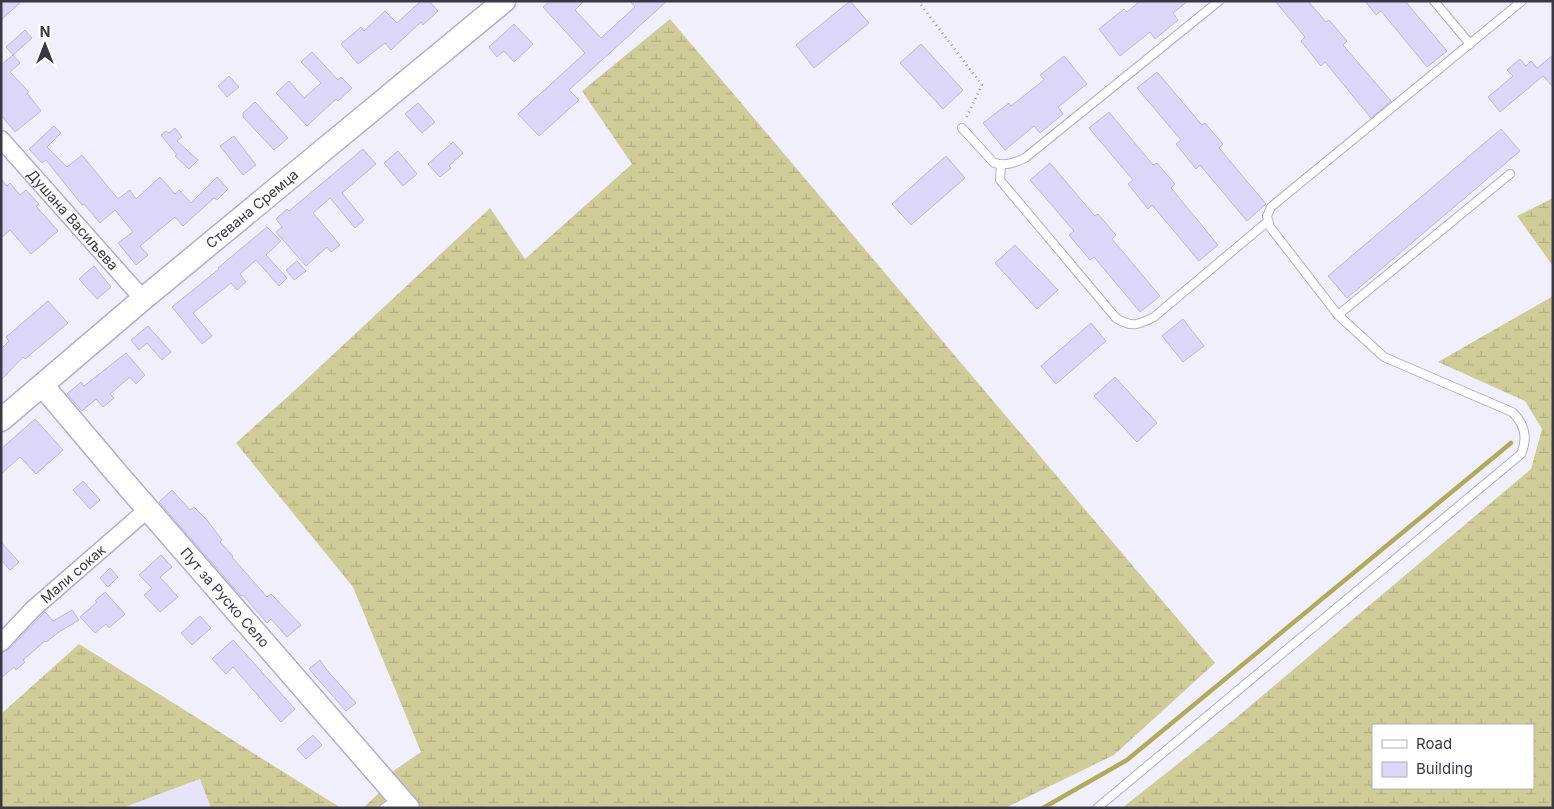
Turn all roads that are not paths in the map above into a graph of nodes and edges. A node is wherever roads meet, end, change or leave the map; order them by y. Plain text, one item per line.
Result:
1 (504, 1) edge
2 (1219, 1) edge
3 (1434, 1) edge
4 (1522, 1) edge
5 (1470, 44) junction
6 (962, 128) road end
7 (1, 139) edge
8 (1001, 165) junction
9 (1510, 174) dead end
10 (1268, 222) junction
11 (143, 299) junction
12 (1338, 315) junction
13 (43, 386) junction
14 (1, 420) edge
15 (148, 509) junction
16 (1, 643) edge
17 (397, 805) edge
18 (1097, 808) edge

1 - 11 main road, Стевана Сремца
2 - 8 lane
3 - 5 lane
4 - 5 lane
5 - 10 lane
6 - 8 lane
7 - 11 street, Душана Васиљева
8 - 10 lane
9 - 12 lane
10 - 12 lane
11 - 13 main road, Стевана Сремца
12 - 18 lane
13 - 14 main road, Стевана Сремца
13 - 15 main road, Пут за Руско Село
15 - 16 street, Мали сокак
15 - 17 main road, Пут за Руско Село

